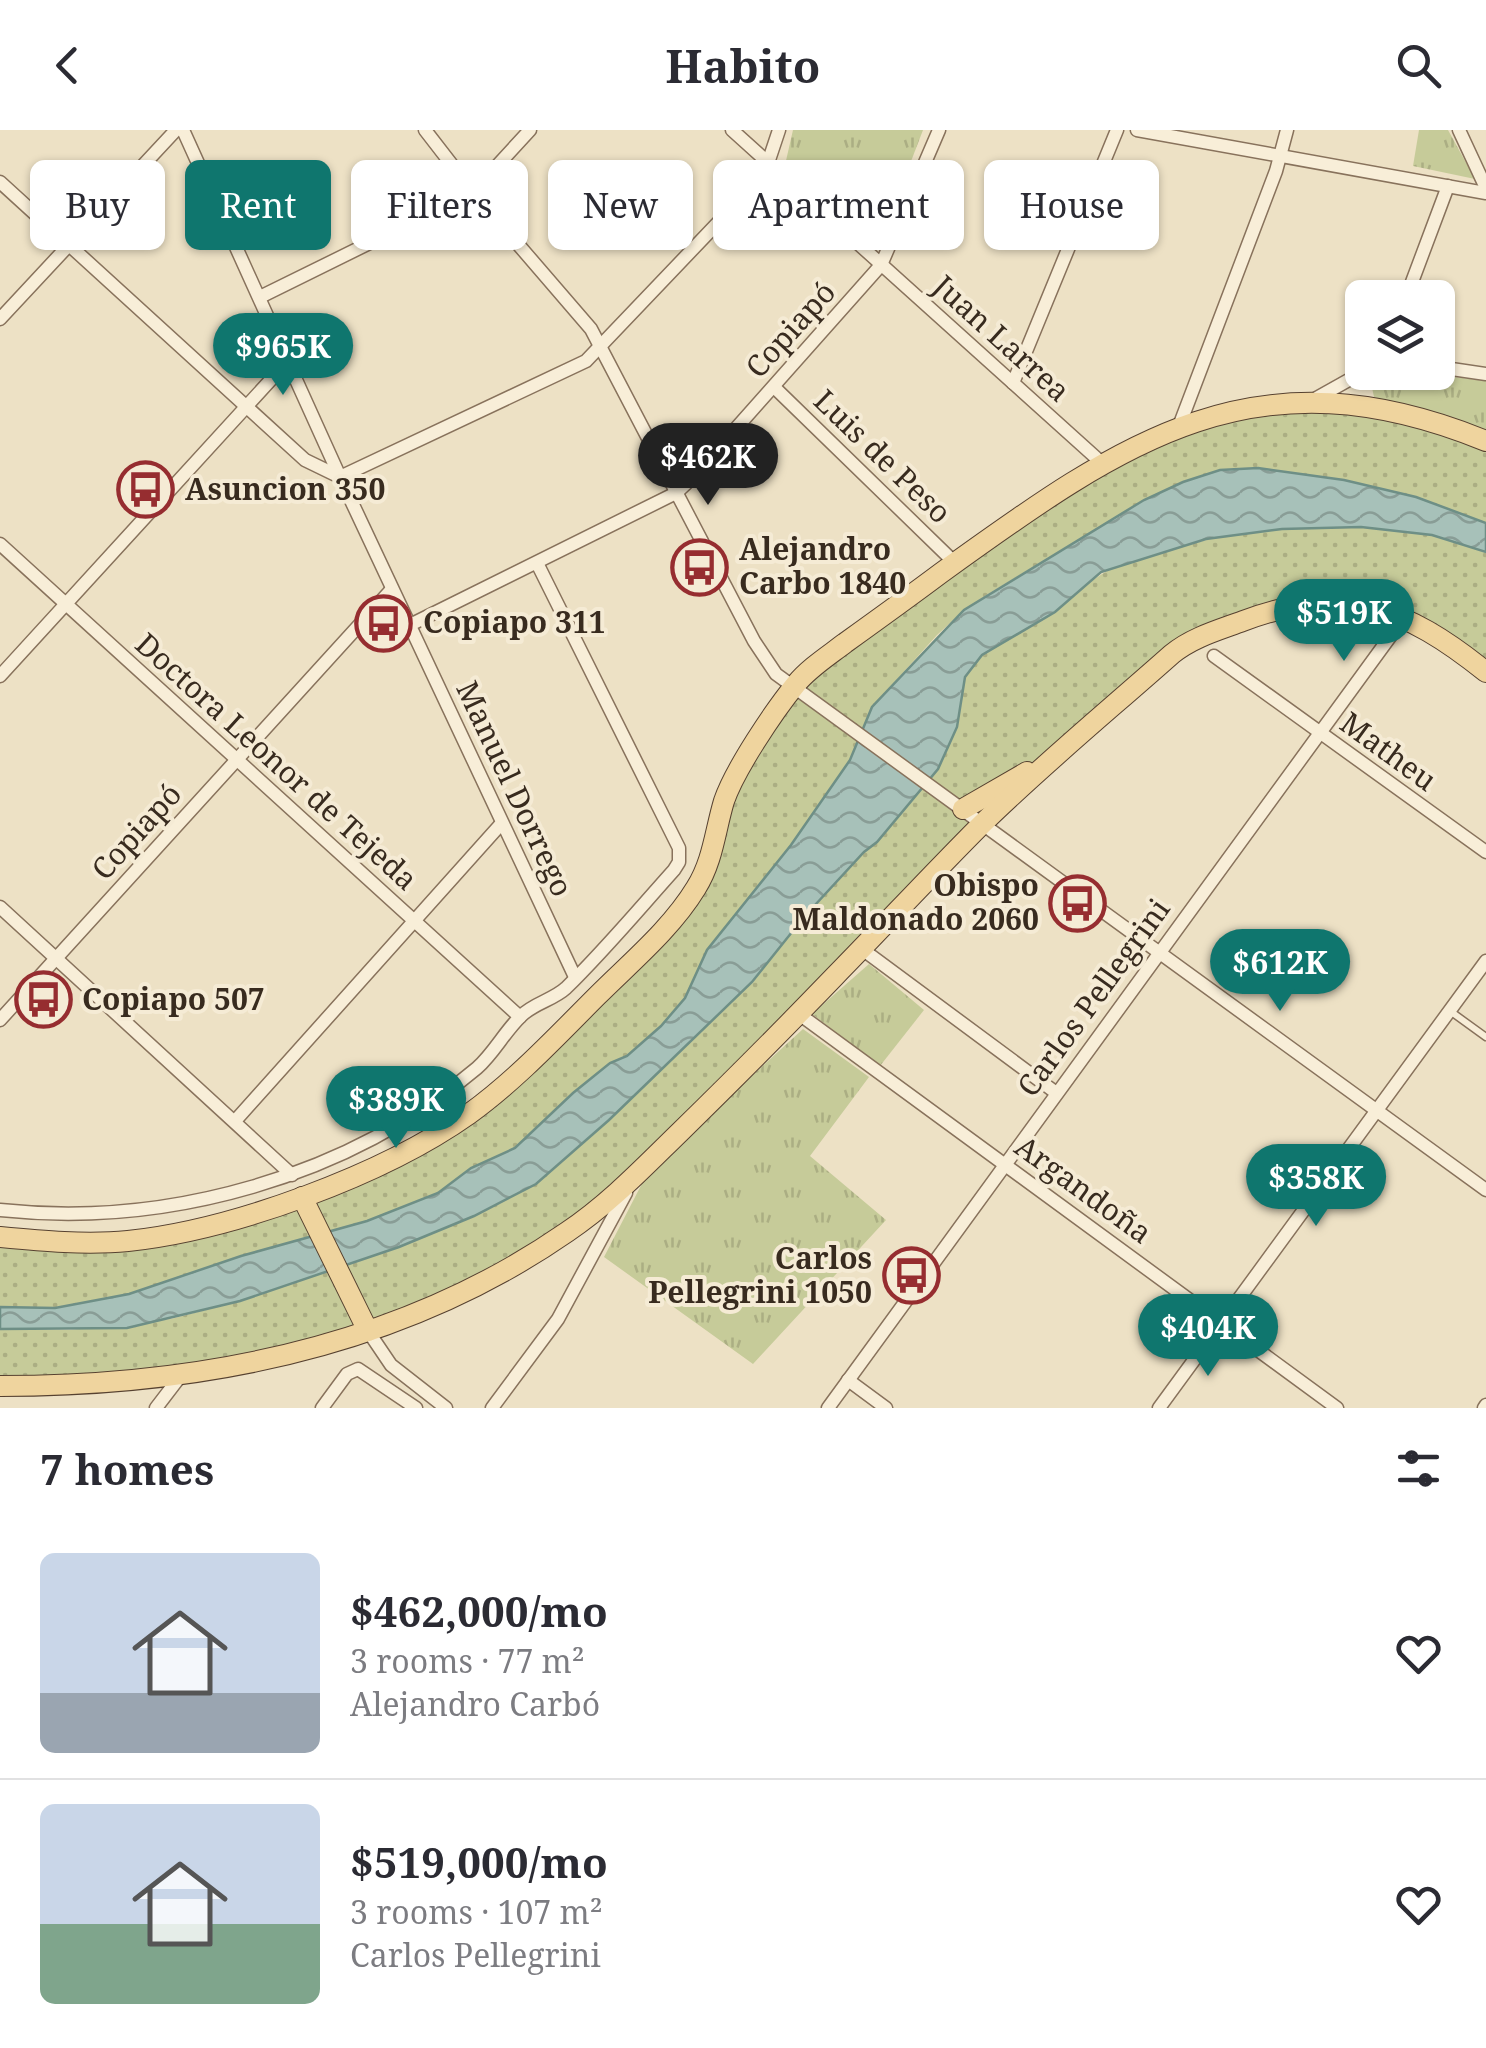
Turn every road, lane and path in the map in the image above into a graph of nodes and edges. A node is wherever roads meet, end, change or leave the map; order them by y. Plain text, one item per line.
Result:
1 (179, 130) edge
2 (424, 130) edge
3 (530, 130) edge
4 (732, 130) edge
5 (779, 130) edge
6 (938, 130) edge
7 (1117, 130) edge
8 (1137, 130) edge
9 (1287, 130) edge
10 (1459, 130) edge
11 (1281, 155) junction
12 (150, 160) edge
13 (448, 160) edge
14 (502, 160) edge
15 (765, 160) edge
16 (769, 160) edge
17 (0, 182) edge
18 (1448, 186) junction
19 (1486, 190) edge
20 (30, 210) edge
21 (713, 228) edge
22 (64, 250) edge
23 (72, 250) edge
24 (355, 250) edge
25 (523, 250) edge
26 (864, 250) edge
27 (881, 265) junction
28 (1413, 280) edge
29 (260, 297) junction
30 (0, 319) edge
31 (602, 347) junction
32 (288, 360) junction
33 (1455, 369) edge
34 (1486, 374) edge
35 (1345, 382) edge
36 (1013, 384) junction
37 (774, 386) junction
38 (1313, 400) junction
39 (246, 407) junction
40 (1178, 428) junction
41 (1486, 441) edge
42 (1103, 464) junction
43 (340, 478) junction
44 (676, 493) junction
45 (0, 544) edge
46 (536, 563) junction
47 (955, 564) junction
48 (392, 589) junction
49 (66, 604) junction
50 (1403, 619) junction
51 (410, 624) junction
52 (1214, 656) dead end
53 (1486, 672) edge
54 (0, 676) edge
55 (793, 687) junction
56 (1320, 734) junction
57 (1059, 754) junction
58 (236, 760) junction
59 (955, 803) junction
60 (983, 823) junction
61 (501, 824) junction
62 (1486, 852) edge
63 (0, 907) edge
64 (414, 923) junction
65 (862, 949) junction
66 (1159, 952) junction
67 (56, 958) junction
68 (1486, 961) edge
69 (575, 977) junction
70 (1449, 1010) junction
71 (799, 1014) junction
72 (520, 1017) junction
73 (0, 1020) edge
74 (1486, 1037) edge
75 (1055, 1092) junction
76 (1376, 1110) junction
77 (235, 1121) junction
78 (1005, 1164) junction
79 (644, 1167) junction
80 (292, 1175) junction
81 (1486, 1190) edge
82 (302, 1197) junction
83 (0, 1210) edge
84 (0, 1238) edge
85 (364, 1324) junction
86 (1223, 1324) junction
87 (182, 1374) junction
88 (848, 1380) junction
89 (0, 1386) edge
90 (156, 1408) edge
91 (322, 1408) edge
92 (416, 1408) edge
93 (446, 1408) edge
94 (492, 1408) edge
95 (828, 1408) edge
96 (886, 1408) edge
97 (1159, 1408) edge
98 (1336, 1408) edge

1 - 12 street
1 - 29 street, Manuel Dorrego
2 - 13 street
3 - 14 street
4 - 15 street, Juan Larrea
5 - 16 street
6 - 27 street, Copiapó
7 - 36 street
8 - 11 street
9 - 11 street
10 - 19 street
11 - 18 street
11 - 40 street
17 - 20 street
18 - 19 street
18 - 28 street
21 - 31 street
22 - 30 street
23 - 39 street
24 - 29 street
25 - 31 street
26 - 27 street, Juan Larrea
27 - 36 street, Juan Larrea
27 - 37 street, Copiapó
29 - 32 street, Manuel Dorrego
31 - 43 street
31 - 44 street
32 - 39 street
32 - 43 street, Manuel Dorrego
33 - 34 street
35 - 38 street
36 - 42 street, Juan Larrea
37 - 44 street, Copiapó
37 - 47 street, Luis de Peso
38 - 40 main road
38 - 41 main road
39 - 43 street
39 - 49 street
40 - 42 main road
42 - 47 main road
43 - 48 street, Manuel Dorrego
44 - 46 street, Copiapó
44 - 55 street
45 - 49 street, Doctora Leonor de Tejeda
46 - 51 street, Copiapó
46 - 69 street
47 - 55 main road
48 - 51 street, Manuel Dorrego
48 - 58 street, Copiapó
49 - 54 street
49 - 58 street, Doctora Leonor de Tejeda
50 - 53 main road
50 - 56 street, Carlos Pellegrini
50 - 57 main road
51 - 61 street, Manuel Dorrego
52 - 56 street, Matheu
55 - 59 street
55 - 82 main road
56 - 62 street, Matheu
56 - 66 street, Carlos Pellegrini
57 - 59 main road
57 - 60 main road
58 - 64 street, Doctora Leonor de Tejeda
58 - 67 street, Copiapó
59 - 60 street
60 - 65 main road
60 - 66 street
61 - 64 street
61 - 69 street, Manuel Dorrego
63 - 67 street
64 - 72 street, Doctora Leonor de Tejeda
64 - 77 street
65 - 71 main road
65 - 75 street
66 - 75 street, Carlos Pellegrini
66 - 76 street
67 - 73 street, Copiapó
67 - 77 street
68 - 70 street
69 - 72 street
70 - 74 lane
70 - 76 street
71 - 78 street, Argandoña
71 - 79 main road
72 - 80 street
75 - 78 street, Carlos Pellegrini
76 - 81 street
76 - 86 street
77 - 80 street
78 - 86 street, Argandoña
78 - 88 street, Carlos Pellegrini
79 - 85 main road
79 - 94 street
80 - 83 street
82 - 84 main road
82 - 85 main road
85 - 87 main road
85 - 93 street
86 - 97 street
86 - 98 street, Argandoña
87 - 89 main road
87 - 90 street
88 - 95 street, Carlos Pellegrini
88 - 96 street
91 - 92 street

